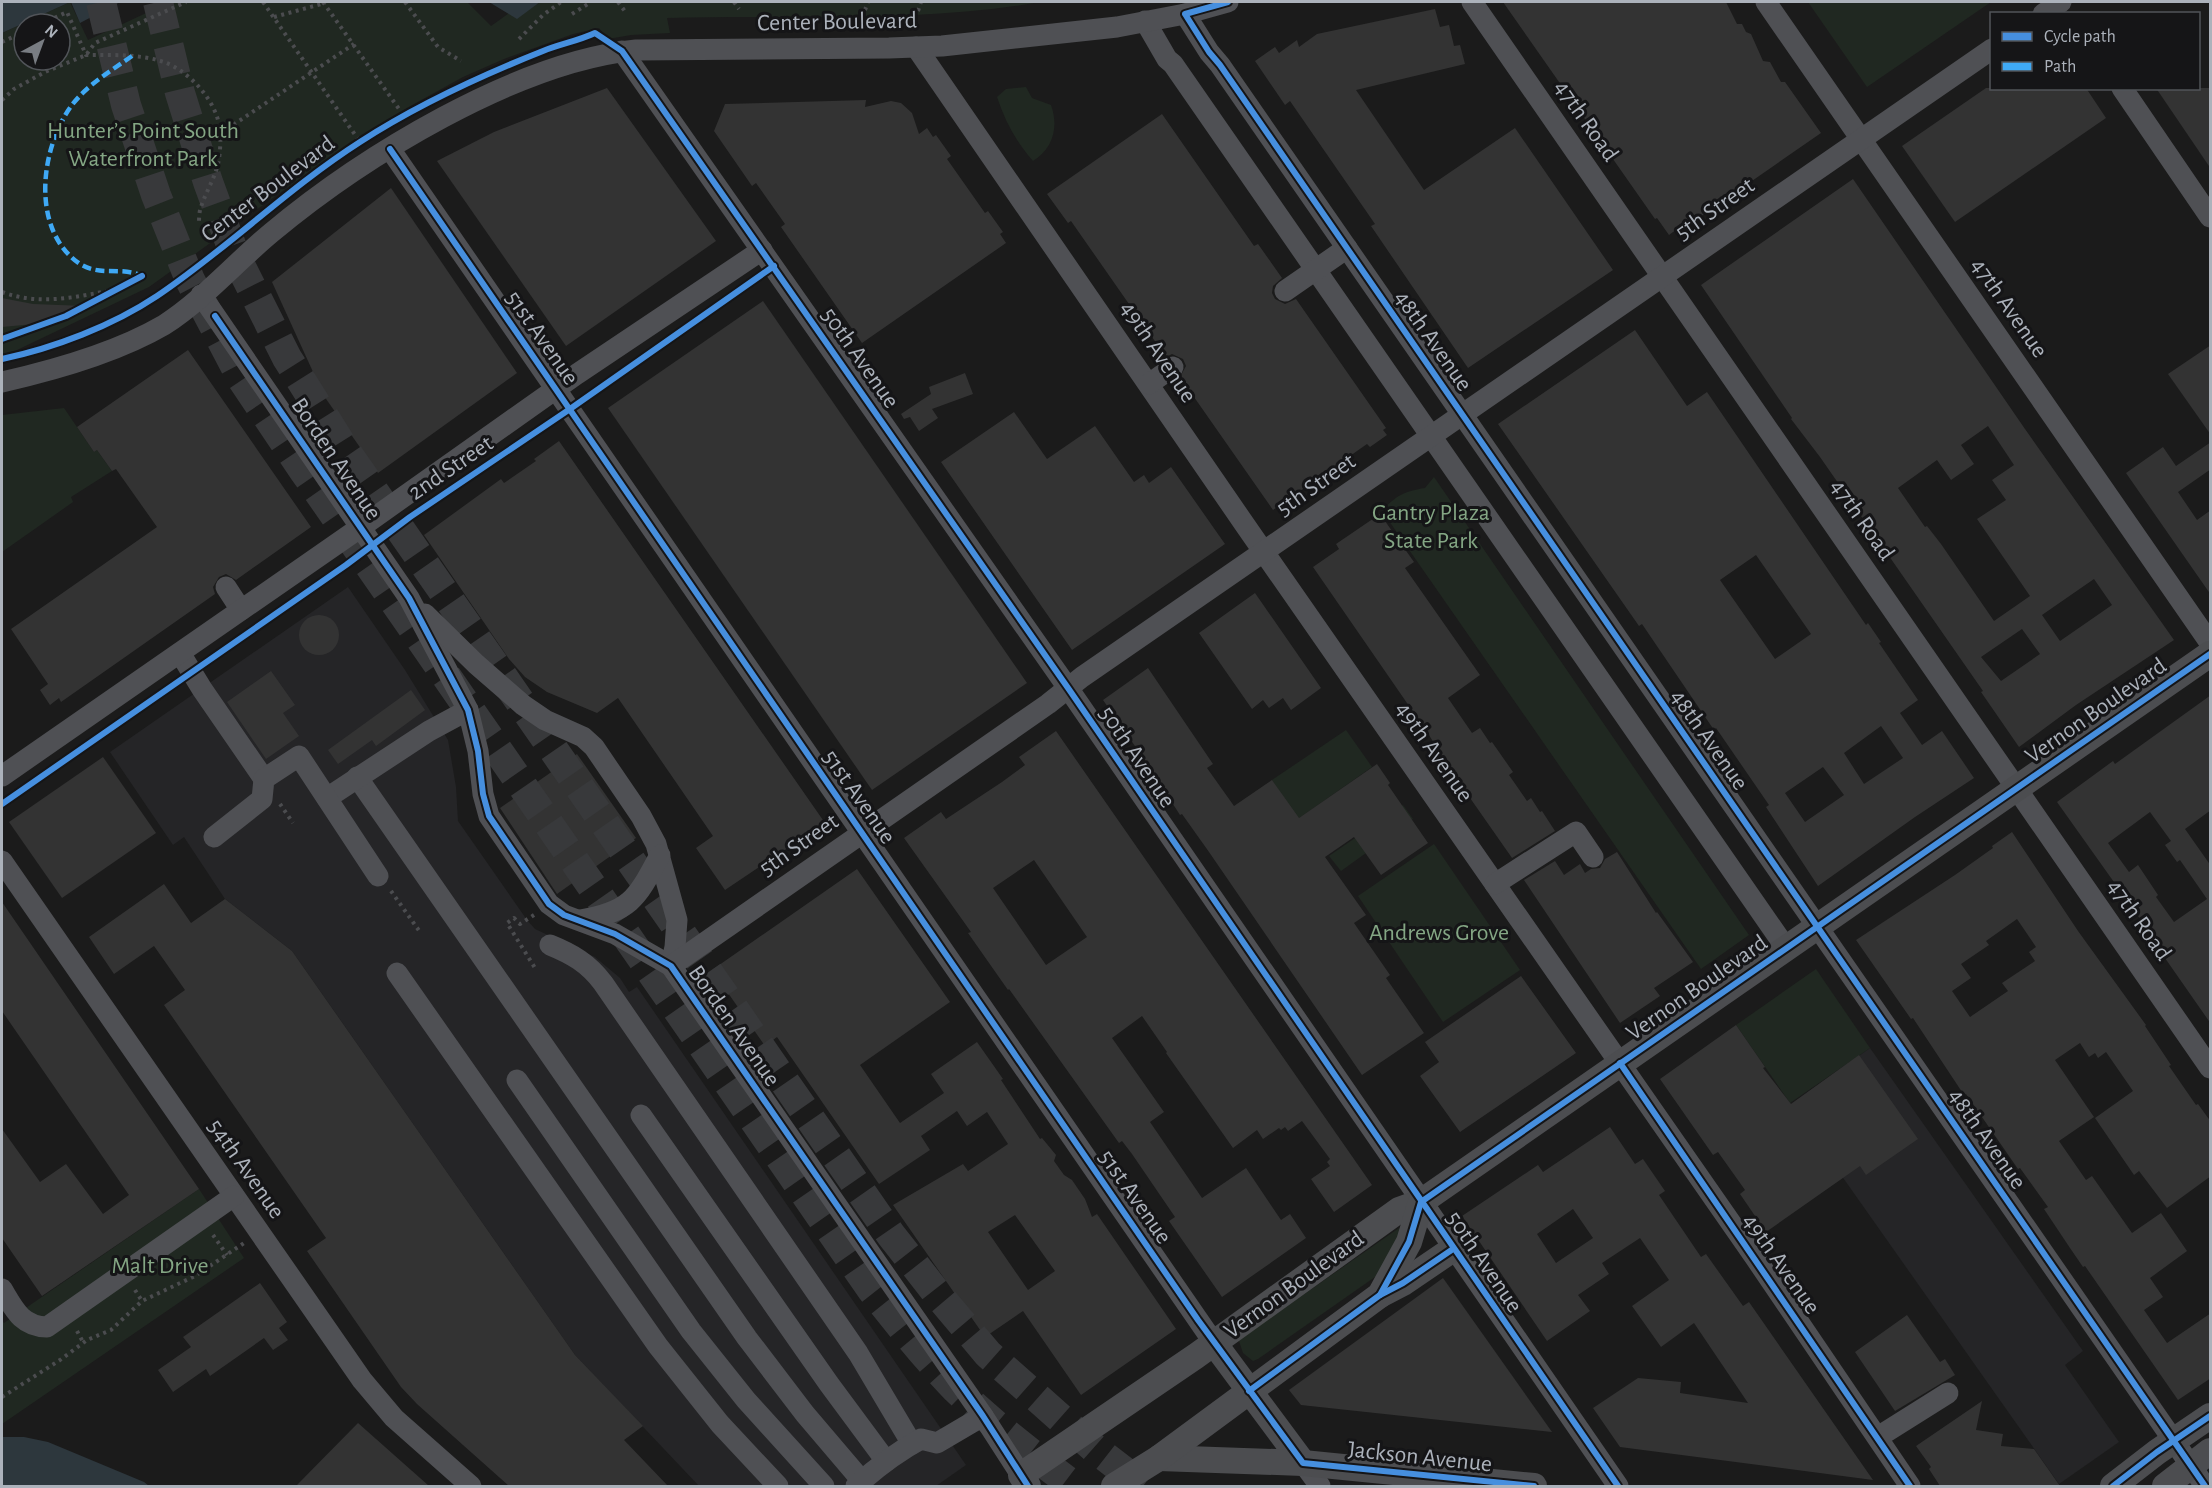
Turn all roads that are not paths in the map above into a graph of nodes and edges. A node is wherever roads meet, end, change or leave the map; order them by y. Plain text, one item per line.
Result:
1 (1228, 2) edge
2 (1472, 2) edge
3 (1766, 2) edge
4 (2061, 2) edge
5 (2046, 12) edge
6 (1185, 14) junction
7 (1146, 21) junction
8 (916, 47) junction
9 (1990, 50) edge
10 (622, 51) junction
11 (2123, 90) edge
12 (1861, 138) junction
13 (390, 149) junction
14 (2211, 217) edge
15 (1347, 248) junction
16 (762, 250) junction
17 (1316, 269) junction
18 (1663, 277) junction
19 (1285, 291) dead end
20 (201, 295) junction
21 (1173, 367) dead end
22 (2, 382) edge
23 (1149, 384) junction
24 (556, 389) junction
25 (1462, 415) junction
26 (1432, 436) junction
27 (362, 527) junction
28 (1264, 552) junction
29 (226, 587) dead end
30 (409, 598) junction
31 (241, 610) junction
32 (2211, 643) edge
33 (180, 653) junction
34 (2211, 654) edge
35 (1068, 688) junction
36 (468, 710) junction
37 (2, 776) edge
38 (357, 777) junction
39 (264, 779) junction
40 (2016, 788) junction
41 (327, 798) junction
42 (862, 832) junction
43 (214, 837) dead end
44 (660, 855) junction
45 (1593, 857) dead end
46 (2, 861) edge
47 (378, 876) road end
48 (1496, 884) junction
49 (577, 920) junction
50 (1817, 927) junction
51 (550, 945) dead end
52 (1786, 948) junction
53 (671, 966) junction
54 (397, 974) dead end
55 (1620, 1063) junction
56 (2211, 1068) edge
57 (517, 1080) dead end
58 (641, 1115) dead end
59 (234, 1196) junction
60 (1421, 1202) junction
61 (1453, 1249) junction
62 (2, 1290) edge
63 (1380, 1295) junction
64 (1214, 1343) junction
65 (1249, 1391) junction
66 (1948, 1393) dead end
67 (982, 1416) junction
68 (2211, 1416) edge
69 (1878, 1437) junction
70 (2173, 1441) junction
71 (912, 1444) junction
72 (1159, 1458) junction
73 (2200, 1458) edge
74 (886, 1461) junction
75 (1303, 1463) junction
76 (1025, 1481) edge
77 (859, 1484) edge
78 (471, 1486) edge
79 (778, 1486) edge
80 (824, 1486) edge
81 (1116, 1486) edge
82 (1320, 1486) edge
83 (1534, 1486) edge
84 (1618, 1486) edge
85 (1910, 1486) edge
86 (2113, 1486) edge
87 (2165, 1486) edge
88 (2205, 1486) edge

1 - 6 street, Center Boulevard
2 - 18 street, 47th Road
3 - 12 street, 47th Avenue
4 - 5 street
6 - 7 street, Center Boulevard
6 - 15 street, 48th Avenue
7 - 8 street, Center Boulevard
7 - 17 street
8 - 10 street, Center Boulevard
8 - 23 street, 49th Avenue
9 - 12 street, 5th Street
10 - 13 street, Center Boulevard
10 - 16 street, 50th Avenue
11 - 14 street
12 - 18 street, 5th Street
12 - 32 street, 47th Avenue
13 - 20 street, Center Boulevard
13 - 24 street, 51st Avenue
15 - 17 street
15 - 25 street, 48th Avenue
16 - 24 street, 2nd Street
16 - 35 street, 50th Avenue
17 - 19 street
17 - 26 street
18 - 25 street, 5th Street
18 - 40 street, 47th Road
20 - 22 street, Center Boulevard
20 - 27 street, Borden Avenue
21 - 23 street
23 - 28 street, 49th Avenue
24 - 27 street, 2nd Street
24 - 42 street, 51st Avenue
25 - 26 street, 5th Street
25 - 50 street, 48th Avenue
26 - 28 street, 5th Street
26 - 52 street
27 - 30 street, Borden Avenue
27 - 31 street, 2nd Street
28 - 35 street, 5th Street
28 - 48 street, 49th Avenue
29 - 31 street
30 - 36 street, Borden Avenue
30 - 44 street, Borden Avenue
31 - 33 street, 2nd Street
33 - 37 street, 2nd Street
33 - 39 street
34 - 40 main road, Vernon Boulevard
35 - 42 street, 5th Street
35 - 60 street, 50th Avenue
36 - 38 street
36 - 49 street, Borden Avenue
38 - 41 street
38 - 77 street
39 - 41 street
39 - 43 street
40 - 50 main road, Vernon Boulevard
40 - 56 street, 47th Road
41 - 47 street
42 - 53 street, 5th Street
42 - 64 street, 51st Avenue
44 - 49 street
44 - 53 street, Borden Avenue
45 - 48 street
46 - 59 street, 54th Avenue
48 - 55 street, 49th Avenue
49 - 53 street, Borden Avenue
50 - 52 main road, Vernon Boulevard
50 - 70 street, 48th Avenue
51 - 71 street
52 - 55 main road, Vernon Boulevard
53 - 67 street, Borden Avenue
54 - 79 street
55 - 60 main road, Vernon Boulevard
55 - 69 street, 49th Avenue
57 - 80 street
58 - 74 street
59 - 62 street
59 - 78 street, 54th Avenue
60 - 61 street, 50th Avenue
60 - 63 main road, Vernon Boulevard
60 - 64 main road, Vernon Boulevard
61 - 63 main road
61 - 84 street, 50th Avenue
63 - 65 main road, Vernon Boulevard
64 - 65 main road, 51st Avenue
64 - 76 main road, Vernon Boulevard
65 - 72 main road, Vernon Boulevard
65 - 75 main road, 51st Avenue
66 - 69 street
67 - 71 street
67 - 76 street, Borden Avenue
68 - 70 main road
69 - 85 street, 49th Avenue
70 - 73 street, 48th Avenue
70 - 86 main road
71 - 74 street
72 - 75 main road, Jackson Avenue
72 - 81 main road, Vernon Boulevard
73 - 87 main road
73 - 88 street, 48th Avenue
74 - 77 street
75 - 82 street, 51st Avenue
75 - 83 main road, Jackson Avenue

